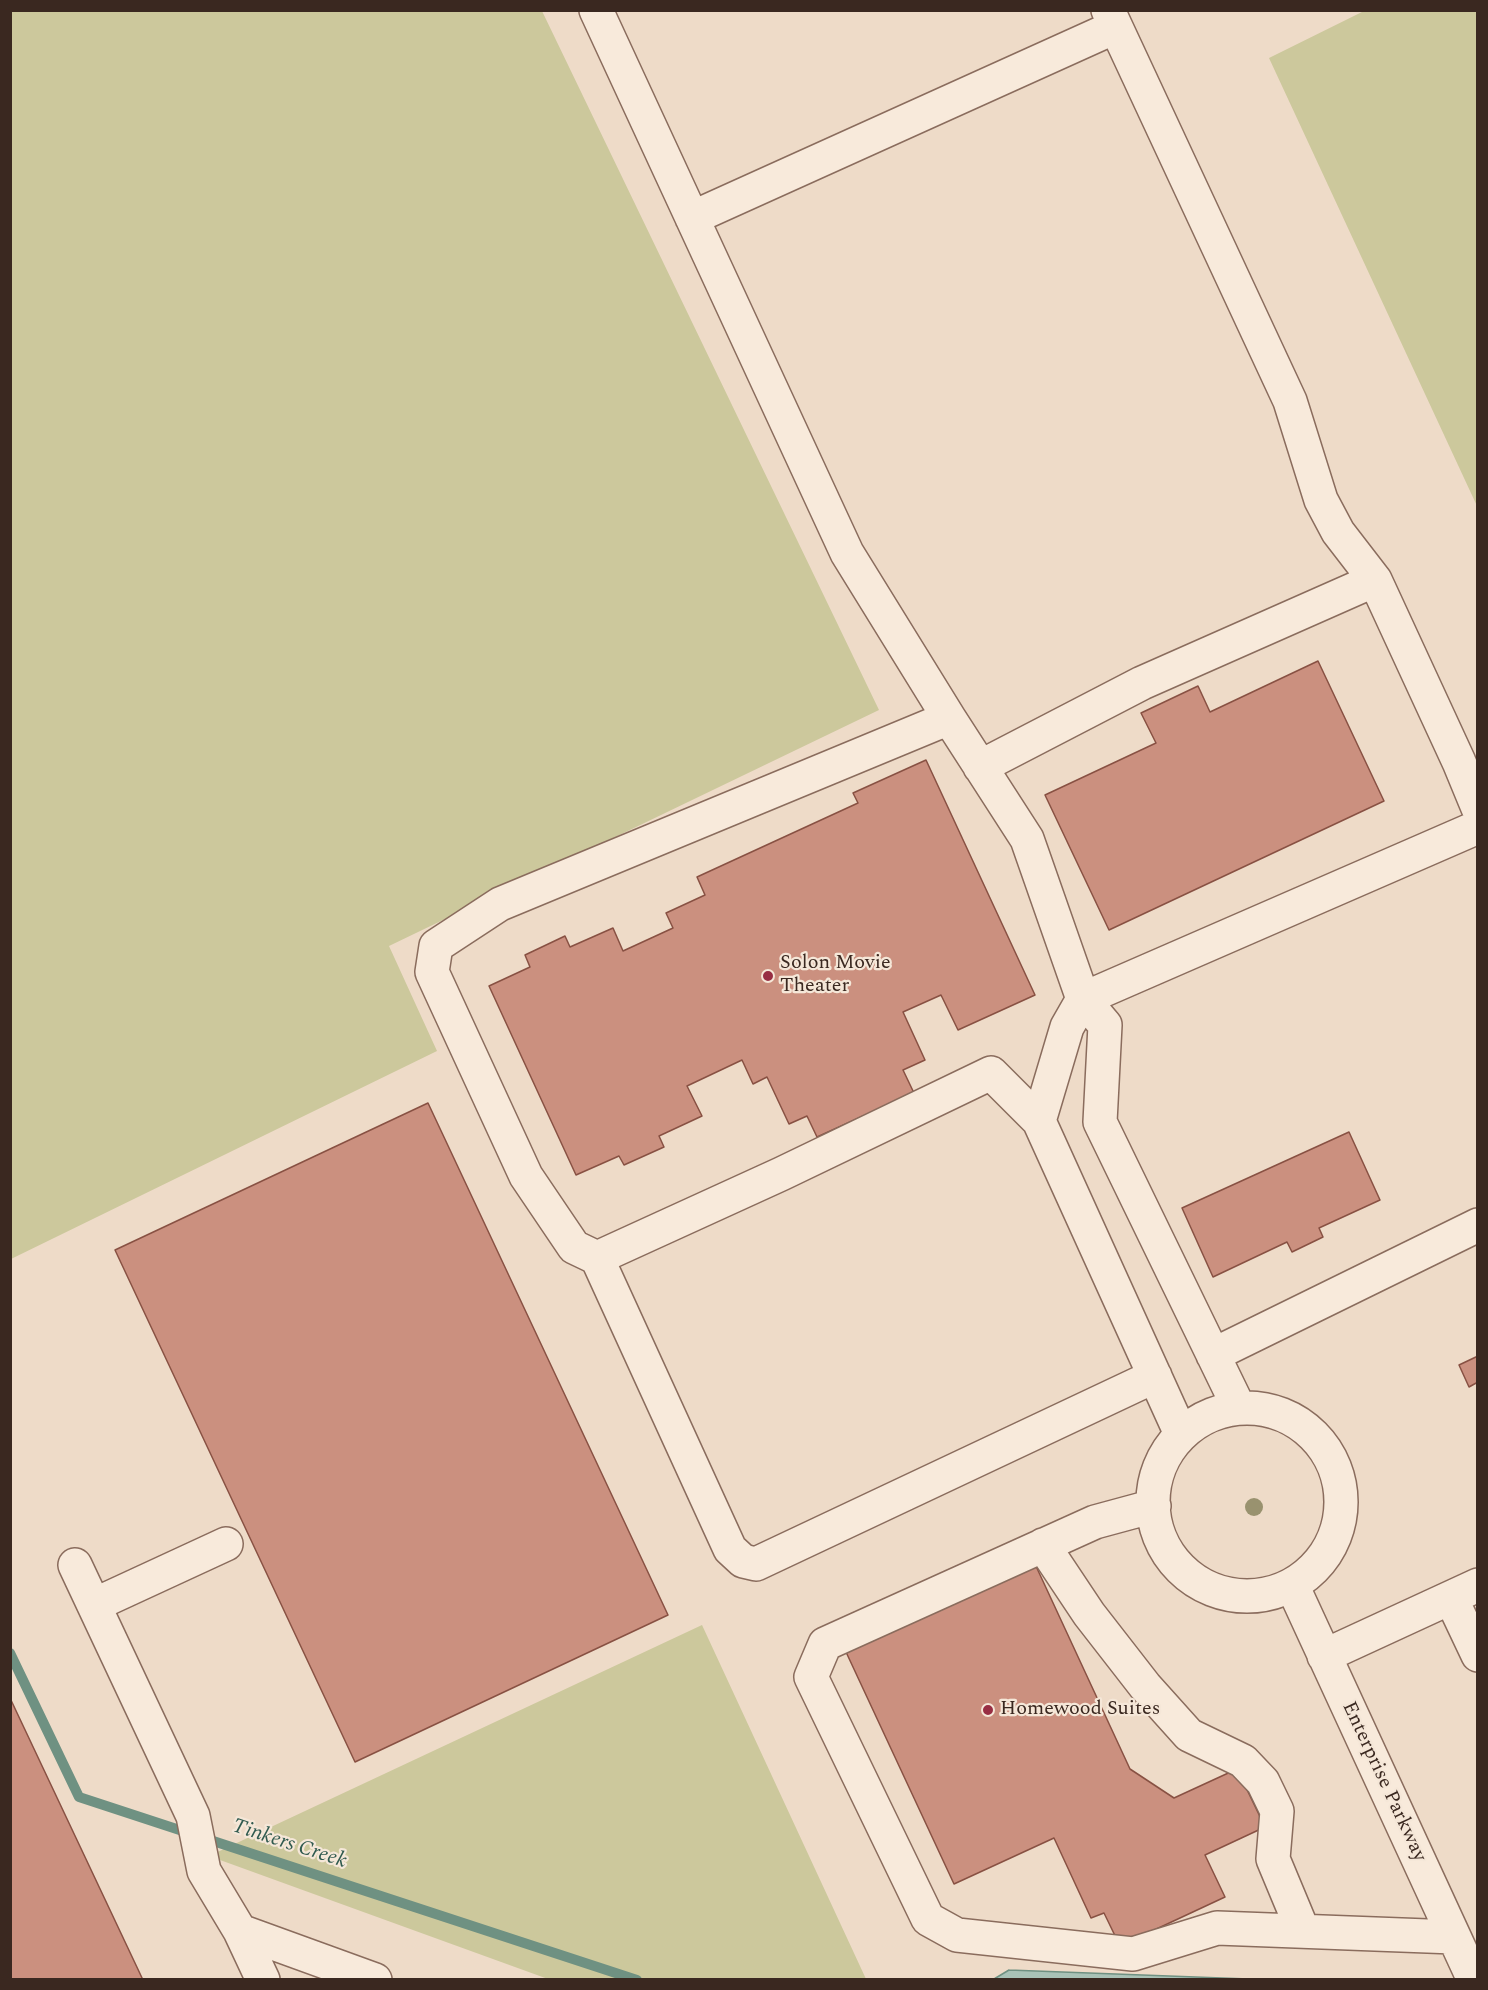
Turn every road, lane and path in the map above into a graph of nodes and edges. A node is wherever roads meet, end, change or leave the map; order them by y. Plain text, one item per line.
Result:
1 (596, 10) edge
2 (1112, 19) edge
3 (692, 218) junction
4 (1375, 580) junction
5 (949, 718) junction
6 (980, 768) junction
7 (1478, 808) edge
8 (1478, 827) edge
9 (1083, 999) junction
10 (1039, 1121) junction
11 (1478, 1225) edge
12 (597, 1258) junction
13 (1214, 1355) junction
14 (1155, 1376) junction
15 (1239, 1408) junction
16 (1182, 1434) junction
17 (1154, 1506) junction
18 (226, 1544) dead end
19 (1043, 1545) junction
20 (75, 1565) dead end
21 (1292, 1585) junction
22 (1464, 1591) edge
23 (94, 1605) junction
24 (1478, 1655) edge
25 (1324, 1656) junction
26 (240, 1931) junction
27 (1303, 1931) junction
28 (1454, 1937) junction
29 (263, 1980) edge
30 (375, 1980) edge
31 (1474, 1980) edge

1 - 3 street
2 - 3 street
2 - 4 street
3 - 5 street
4 - 6 street
4 - 7 street
5 - 6 street
5 - 12 street
6 - 9 street
8 - 9 street
9 - 10 street
9 - 13 street
10 - 12 street
10 - 14 street
11 - 13 street
12 - 14 street
13 - 15 street
14 - 16 street
15 - 16 street
15 - 21 street
16 - 17 street
17 - 19 street
17 - 21 street
18 - 23 street
19 - 27 street
19 - 27 street
20 - 23 street
21 - 25 street, Enterprise Parkway
22 - 24 street
22 - 25 street
23 - 26 street
25 - 28 street, Enterprise Parkway
26 - 29 street
26 - 30 street
27 - 28 street
28 - 31 street, Enterprise Parkway

